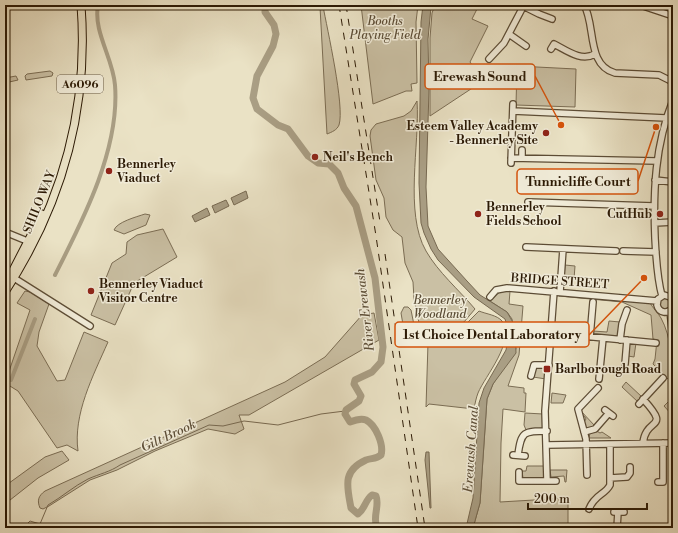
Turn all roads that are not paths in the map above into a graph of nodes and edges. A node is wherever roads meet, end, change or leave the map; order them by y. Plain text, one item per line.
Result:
1 (7, 5) edge
2 (81, 5) edge
3 (584, 5) edge
4 (524, 6) edge
5 (650, 8) dead end
6 (5, 12) edge
7 (673, 16) edge
8 (552, 19) dead end
9 (509, 34) junction
10 (527, 46) dead end
11 (551, 49) dead end
12 (595, 54) junction
13 (489, 59) dead end
14 (673, 82) edge
15 (673, 100) edge
16 (513, 104) dead end
17 (513, 111) junction
18 (666, 118) junction
19 (522, 150) dead end
20 (522, 158) junction
21 (657, 161) junction
22 (655, 180) junction
23 (673, 182) edge
24 (528, 202) dead end
25 (654, 206) junction
26 (673, 222) edge
27 (655, 223) junction
28 (5, 232) edge
29 (30, 244) junction
30 (530, 246) dead end
31 (563, 249) junction
32 (616, 251) dead end
33 (623, 251) dead end
34 (656, 252) junction
35 (14, 278) junction
36 (6, 283) edge
37 (5, 292) edge
38 (557, 292) junction
39 (662, 296) junction
40 (490, 298) dead end
41 (657, 300) junction
42 (673, 300) edge
43 (593, 302) dead end
44 (671, 309) edge
45 (627, 310) dead end
46 (660, 311) junction
47 (90, 326) dead end
48 (524, 327) dead end
49 (670, 327) junction
50 (552, 332) junction
51 (590, 337) junction
52 (603, 338) junction
53 (673, 339) edge
54 (620, 340) junction
55 (627, 340) junction
56 (656, 343) dead end
57 (632, 360) dead end
58 (549, 365) junction
59 (532, 376) dead end
60 (598, 376) dead end
61 (663, 378) dead end
62 (598, 388) dead end
63 (609, 413) dead end
64 (547, 432) junction
65 (584, 432) junction
66 (643, 443) junction
67 (663, 443) junction
68 (673, 443) edge
69 (547, 444) junction
70 (587, 444) junction
71 (610, 444) junction
72 (525, 456) dead end
73 (630, 467) dead end
74 (518, 472) dead end
75 (587, 475) dead end
76 (610, 478) junction
77 (547, 481) junction
78 (556, 481) dead end
79 (658, 482) dead end
80 (589, 509) dead end
81 (618, 512) dead end
82 (617, 528) edge

1 - 6 street
2 - 29 main road, SHILO WAY / A6096
3 - 12 street
4 - 8 street
4 - 9 street
5 - 7 street
9 - 10 street
9 - 13 street
11 - 12 street
12 - 14 street
15 - 18 street
16 - 17 street
17 - 18 street
17 - 20 street
18 - 21 street
19 - 20 street
20 - 21 street
21 - 22 street
22 - 23 street
22 - 25 street
24 - 25 street
25 - 27 street
26 - 27 street
27 - 34 street
28 - 29 street
29 - 35 main road, SHILO WAY / A6096
29 - 36 main road, SHILO WAY / A6096
30 - 31 street
31 - 32 street
31 - 38 street
33 - 34 street
34 - 39 street
35 - 36 street
35 - 37 main road, SHILO WAY / A6096
35 - 47 street
38 - 40 street, BRIDGE STREET
38 - 41 street, BRIDGE STREET
38 - 50 street
39 - 41 street
39 - 42 street
41 - 46 street
43 - 51 street
44 - 46 street
44 - 49 street
45 - 54 street
46 - 49 street
48 - 50 street
49 - 53 street
50 - 51 street
50 - 58 street
51 - 52 street
52 - 54 street
52 - 60 street
54 - 55 street
55 - 56 street
55 - 57 street
58 - 59 street
58 - 64 street
61 - 66 street
62 - 65 street
63 - 65 street
64 - 69 street
64 - 72 street
65 - 70 street
66 - 67 street
66 - 71 street
67 - 68 street
67 - 79 street
69 - 70 street
69 - 77 street
70 - 71 street
70 - 75 street
71 - 76 street
73 - 76 street
74 - 77 street
76 - 80 street
77 - 78 street
81 - 82 street

